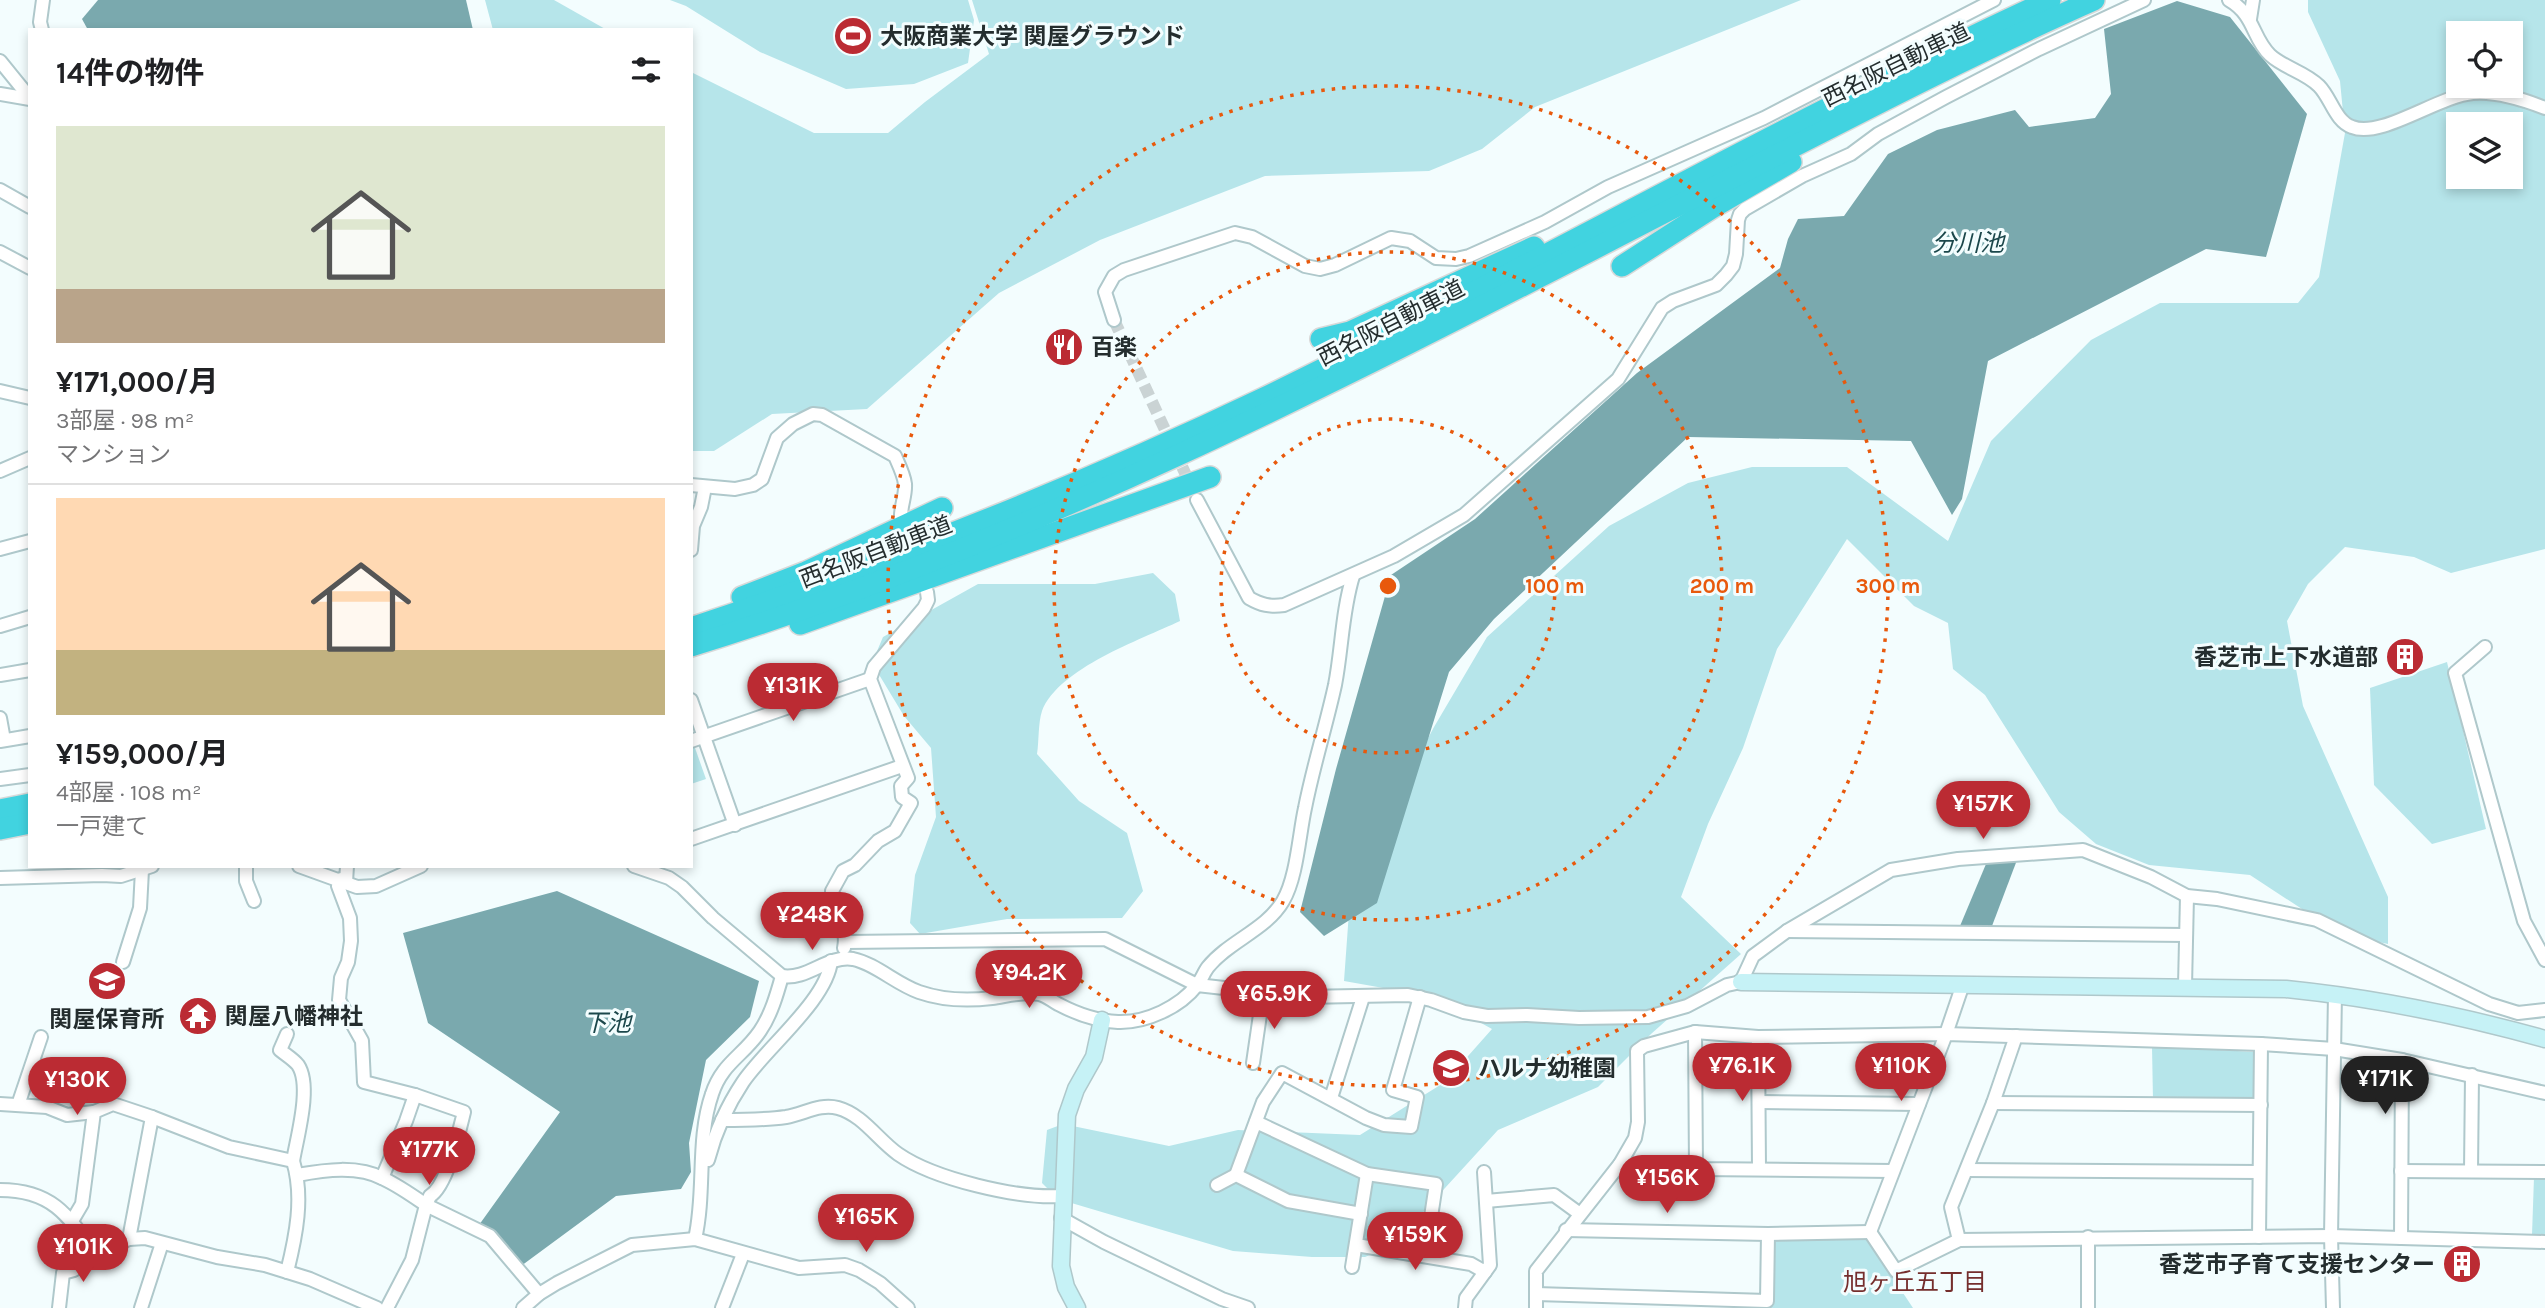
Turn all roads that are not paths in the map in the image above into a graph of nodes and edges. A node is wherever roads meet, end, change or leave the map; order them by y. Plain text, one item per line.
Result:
1 (43, 0) edge
2 (1994, 0) edge
3 (2050, 0) edge
4 (2094, 0) edge
5 (2144, 0) edge
6 (2229, 0) edge
7 (2253, 0) edge
8 (2250, 19) junction
9 (42, 28) edge
10 (0, 61) edge
11 (0, 94) edge
12 (28, 96) edge
13 (28, 98) edge
14 (2545, 108) edge
15 (1861, 110) junction
16 (1723, 164) junction
17 (0, 190) edge
18 (28, 206) edge
19 (0, 252) edge
20 (1622, 266) dead end
21 (28, 267) edge
22 (1114, 320) tunnel mouth
23 (1321, 339) dead end
24 (0, 391) edge
25 (28, 398) edge
26 (28, 458) edge
27 (0, 471) edge
28 (1210, 477) dead end
29 (693, 485) edge
30 (705, 487) junction
31 (1197, 500) tunnel mouth
32 (942, 508) dead end
33 (901, 519) dead end
34 (693, 526) edge
35 (28, 542) edge
36 (0, 549) edge
37 (1353, 576) junction
38 (927, 592) dead end
39 (693, 616) edge
40 (28, 618) edge
41 (0, 626) edge
42 (693, 627) edge
43 (737, 632) junction
44 (693, 645) edge
45 (2485, 648) dead end
46 (28, 670) edge
47 (0, 675) edge
48 (870, 679) junction
49 (693, 705) edge
50 (0, 718) edge
51 (28, 736) edge
52 (705, 736) junction
53 (2, 740) edge
54 (693, 740) edge
55 (902, 766) junction
56 (28, 775) edge
57 (0, 779) edge
58 (28, 804) edge
59 (0, 810) edge
60 (28, 823) edge
61 (735, 825) junction
62 (0, 829) edge
63 (693, 838) edge
64 (147, 868) edge
65 (246, 868) edge
66 (305, 868) edge
67 (346, 868) edge
68 (416, 868) edge
69 (640, 868) edge
70 (0, 878) edge
71 (343, 881) junction
72 (2187, 896) junction
73 (254, 901) dead end
74 (1787, 931) junction
75 (2186, 935) junction
76 (846, 942) junction
77 (836, 960) junction
78 (2545, 960) edge
79 (123, 962) dead end
80 (782, 976) junction
81 (1741, 982) junction
82 (1963, 984) junction
83 (1197, 985) junction
84 (2185, 986) junction
85 (1263, 993) junction
86 (2335, 994) junction
87 (1363, 997) junction
88 (1420, 997) junction
89 (2545, 1010) edge
90 (1102, 1020) junction
91 (1695, 1032) junction
92 (287, 1034) dead end
93 (1946, 1034) junction
94 (2016, 1036) junction
95 (41, 1037) dead end
96 (1758, 1037) junction
97 (2545, 1039) edge
98 (2261, 1044) junction
99 (2334, 1049) junction
100 (2402, 1060) junction
101 (1253, 1063) dead end
102 (2472, 1075) junction
103 (2545, 1093) edge
104 (415, 1095) junction
105 (1331, 1098) junction
106 (1759, 1102) junction
107 (1993, 1103) junction
108 (0, 1104) edge
109 (1919, 1104) junction
110 (18, 1105) junction
111 (2261, 1105) junction
112 (94, 1112) junction
113 (152, 1118) junction
114 (722, 1121) junction
115 (1256, 1122) junction
116 (293, 1161) junction
117 (1620, 1164) junction
118 (1696, 1169) junction
119 (1759, 1169) junction
120 (1967, 1170) junction
121 (1483, 1171) dead end
122 (1893, 1171) junction
123 (2401, 1171) junction
124 (2471, 1171) junction
125 (2259, 1172) junction
126 (2545, 1172) edge
127 (1367, 1174) junction
128 (297, 1175) junction
129 (1236, 1175) junction
130 (702, 1176) junction
131 (382, 1178) junction
132 (1217, 1185) dead end
133 (0, 1190) edge
134 (1062, 1196) junction
135 (1486, 1201) junction
136 (426, 1205) junction
137 (1361, 1214) junction
138 (1580, 1214) junction
139 (1061, 1218) junction
140 (72, 1221) junction
141 (1566, 1230) junction
142 (1870, 1232) junction
143 (1768, 1234) junction
144 (2088, 1237) junction
145 (2259, 1237) junction
146 (2331, 1237) junction
147 (128, 1238) junction
148 (2400, 1238) junction
149 (695, 1239) junction
150 (1959, 1240) junction
151 (2545, 1242) edge
152 (162, 1243) junction
153 (1356, 1245) junction
154 (95, 1254) junction
155 (743, 1254) junction
156 (1425, 1256) junction
157 (1352, 1267) dead end
158 (287, 1272) junction
159 (1485, 1272) junction
160 (539, 1294) junction
161 (1536, 1301) edge
162 (358, 1304) edge
163 (60, 1308) edge
164 (141, 1308) edge
165 (377, 1308) edge
166 (387, 1308) edge
167 (523, 1308) edge
168 (722, 1308) edge
169 (908, 1308) edge
170 (1077, 1308) edge
171 (1248, 1308) edge
172 (1465, 1308) edge
173 (2088, 1308) edge
174 (2333, 1308) edge

1 - 9 street
2 - 22 street
3 - 16 highway, 西名阪自動車道
4 - 15 highway, 西名阪自動車道
5 - 37 street
6 - 8 street
7 - 8 street
8 - 14 street
10 - 12 street
11 - 13 street
15 - 20 highway
15 - 43 highway, 西名阪自動車道
16 - 23 highway
16 - 42 highway, 西名阪自動車道
17 - 18 street
19 - 21 street
24 - 25 street
26 - 27 street
28 - 43 highway
29 - 30 street
30 - 33 street
30 - 34 street
31 - 37 street
32 - 39 highway
35 - 36 street
37 - 83 street
38 - 48 street
40 - 41 street
43 - 44 highway, 西名阪自動車道
45 - 78 street
46 - 47 street
48 - 52 street
48 - 55 street
49 - 52 street
50 - 53 street
51 - 53 street
52 - 54 street
52 - 61 street
55 - 61 street
55 - 76 street
56 - 57 street
58 - 59 highway
60 - 62 highway
61 - 63 street
64 - 70 street
64 - 79 street
65 - 73 street
66 - 71 street
67 - 71 street
68 - 71 street
69 - 80 street
71 - 104 street
72 - 74 street
72 - 75 street
72 - 89 street
74 - 75 street
74 - 81 street
75 - 84 street
76 - 77 street
76 - 83 street
77 - 80 street
77 - 90 street
77 - 114 street
80 - 130 street
81 - 82 street
81 - 88 street
82 - 84 street
82 - 93 street
83 - 85 street
83 - 90 street
84 - 86 street
85 - 87 street
85 - 101 street
86 - 97 street
86 - 99 street
87 - 88 street
87 - 105 street
88 - 105 street
90 - 134 street
91 - 96 street
91 - 117 street
91 - 118 street
92 - 116 street
93 - 94 street
93 - 96 street
93 - 109 street
94 - 98 street
94 - 107 street
95 - 110 street
96 - 106 street
98 - 99 street
98 - 111 street
99 - 100 street
99 - 146 street
100 - 102 street
100 - 123 street
102 - 103 street
102 - 124 street
104 - 131 street
104 - 136 street
105 - 115 street
106 - 109 street
106 - 119 street
107 - 111 street
107 - 120 street
108 - 110 street
109 - 122 street
110 - 112 street
111 - 125 street
112 - 113 street
112 - 140 street
113 - 116 street
113 - 147 street
114 - 130 street
114 - 134 street
115 - 127 street
115 - 129 street
116 - 128 street
117 - 118 street
117 - 138 street
118 - 119 street
119 - 122 street
120 - 125 street
120 - 150 street
121 - 135 street
122 - 142 street
123 - 124 street
123 - 148 street
124 - 126 street
125 - 145 street
127 - 137 street
127 - 156 street
128 - 131 street
128 - 158 street
129 - 132 street
129 - 137 street
130 - 149 street
131 - 136 street
133 - 140 street
134 - 139 street
135 - 138 street
135 - 159 street
136 - 160 street
136 - 166 street
137 - 153 street
138 - 141 street
139 - 170 street
139 - 171 street
140 - 154 street
141 - 143 street
141 - 161 street
142 - 143 street
142 - 150 street
143 - 161 street
144 - 145 street
144 - 150 street
144 - 173 street
145 - 146 street
146 - 148 street
146 - 174 street
147 - 152 street
147 - 154 street
148 - 151 street
149 - 155 street
149 - 160 street
152 - 158 street
152 - 164 street
153 - 156 street
153 - 157 street
154 - 163 street
155 - 168 street
155 - 169 street
156 - 159 street
158 - 162 street
159 - 172 street
160 - 167 street
162 - 165 street

